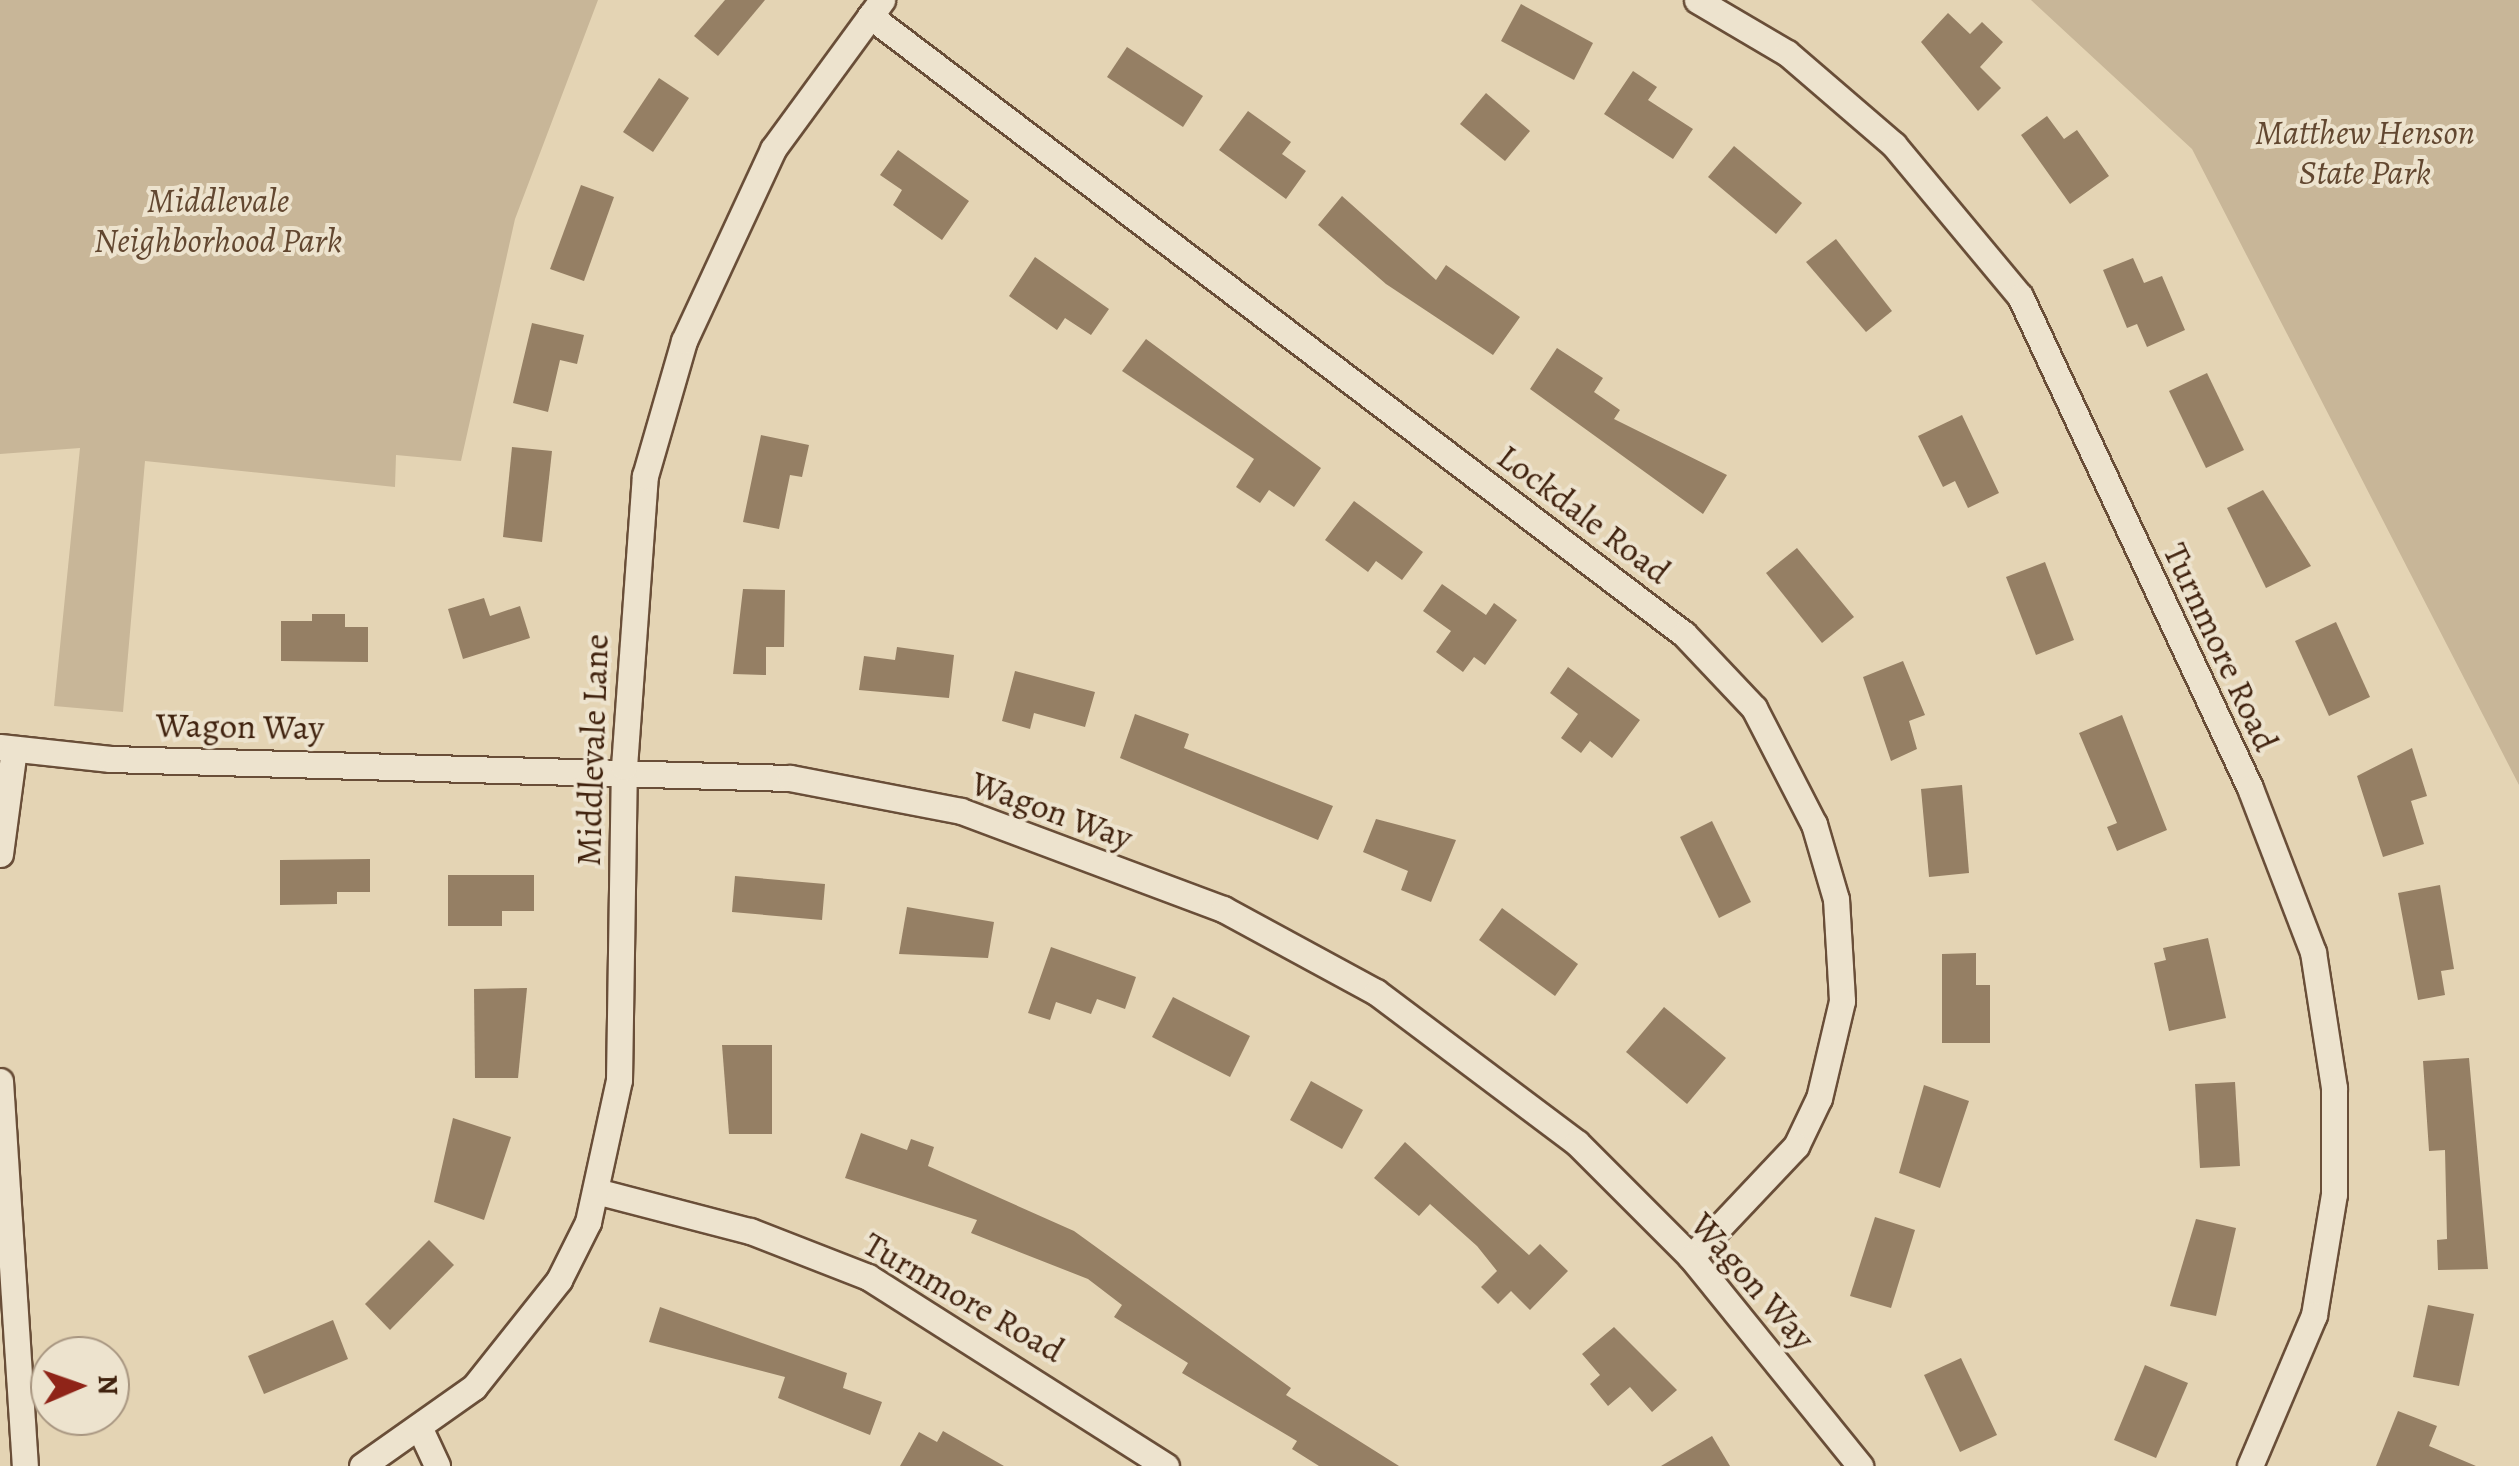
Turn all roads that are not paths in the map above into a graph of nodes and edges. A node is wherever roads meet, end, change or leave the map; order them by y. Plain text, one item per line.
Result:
1 (1696, 0) edge
2 (876, 8) edge
3 (7, 748) edge
4 (624, 767) junction
5 (0, 854) edge
6 (0, 1081) edge
7 (596, 1191) junction
8 (1691, 1257) junction
9 (421, 1431) junction
10 (25, 1466) edge
11 (362, 1466) edge
12 (437, 1466) edge
13 (1166, 1466) edge
14 (1860, 1466) edge
15 (2250, 1466) edge

1 - 15 street, Turnmore Road
2 - 4 street, Middlevale Lane
2 - 8 street, Lockdale Road
3 - 4 street, Wagon Way
3 - 5 street
4 - 7 street, Middlevale Lane
4 - 8 street, Wagon Way
6 - 10 street
7 - 9 street, Middlevale Lane
7 - 13 street, Turnmore Road
8 - 14 street, Wagon Way
9 - 11 street, Middlevale Lane
9 - 12 street

